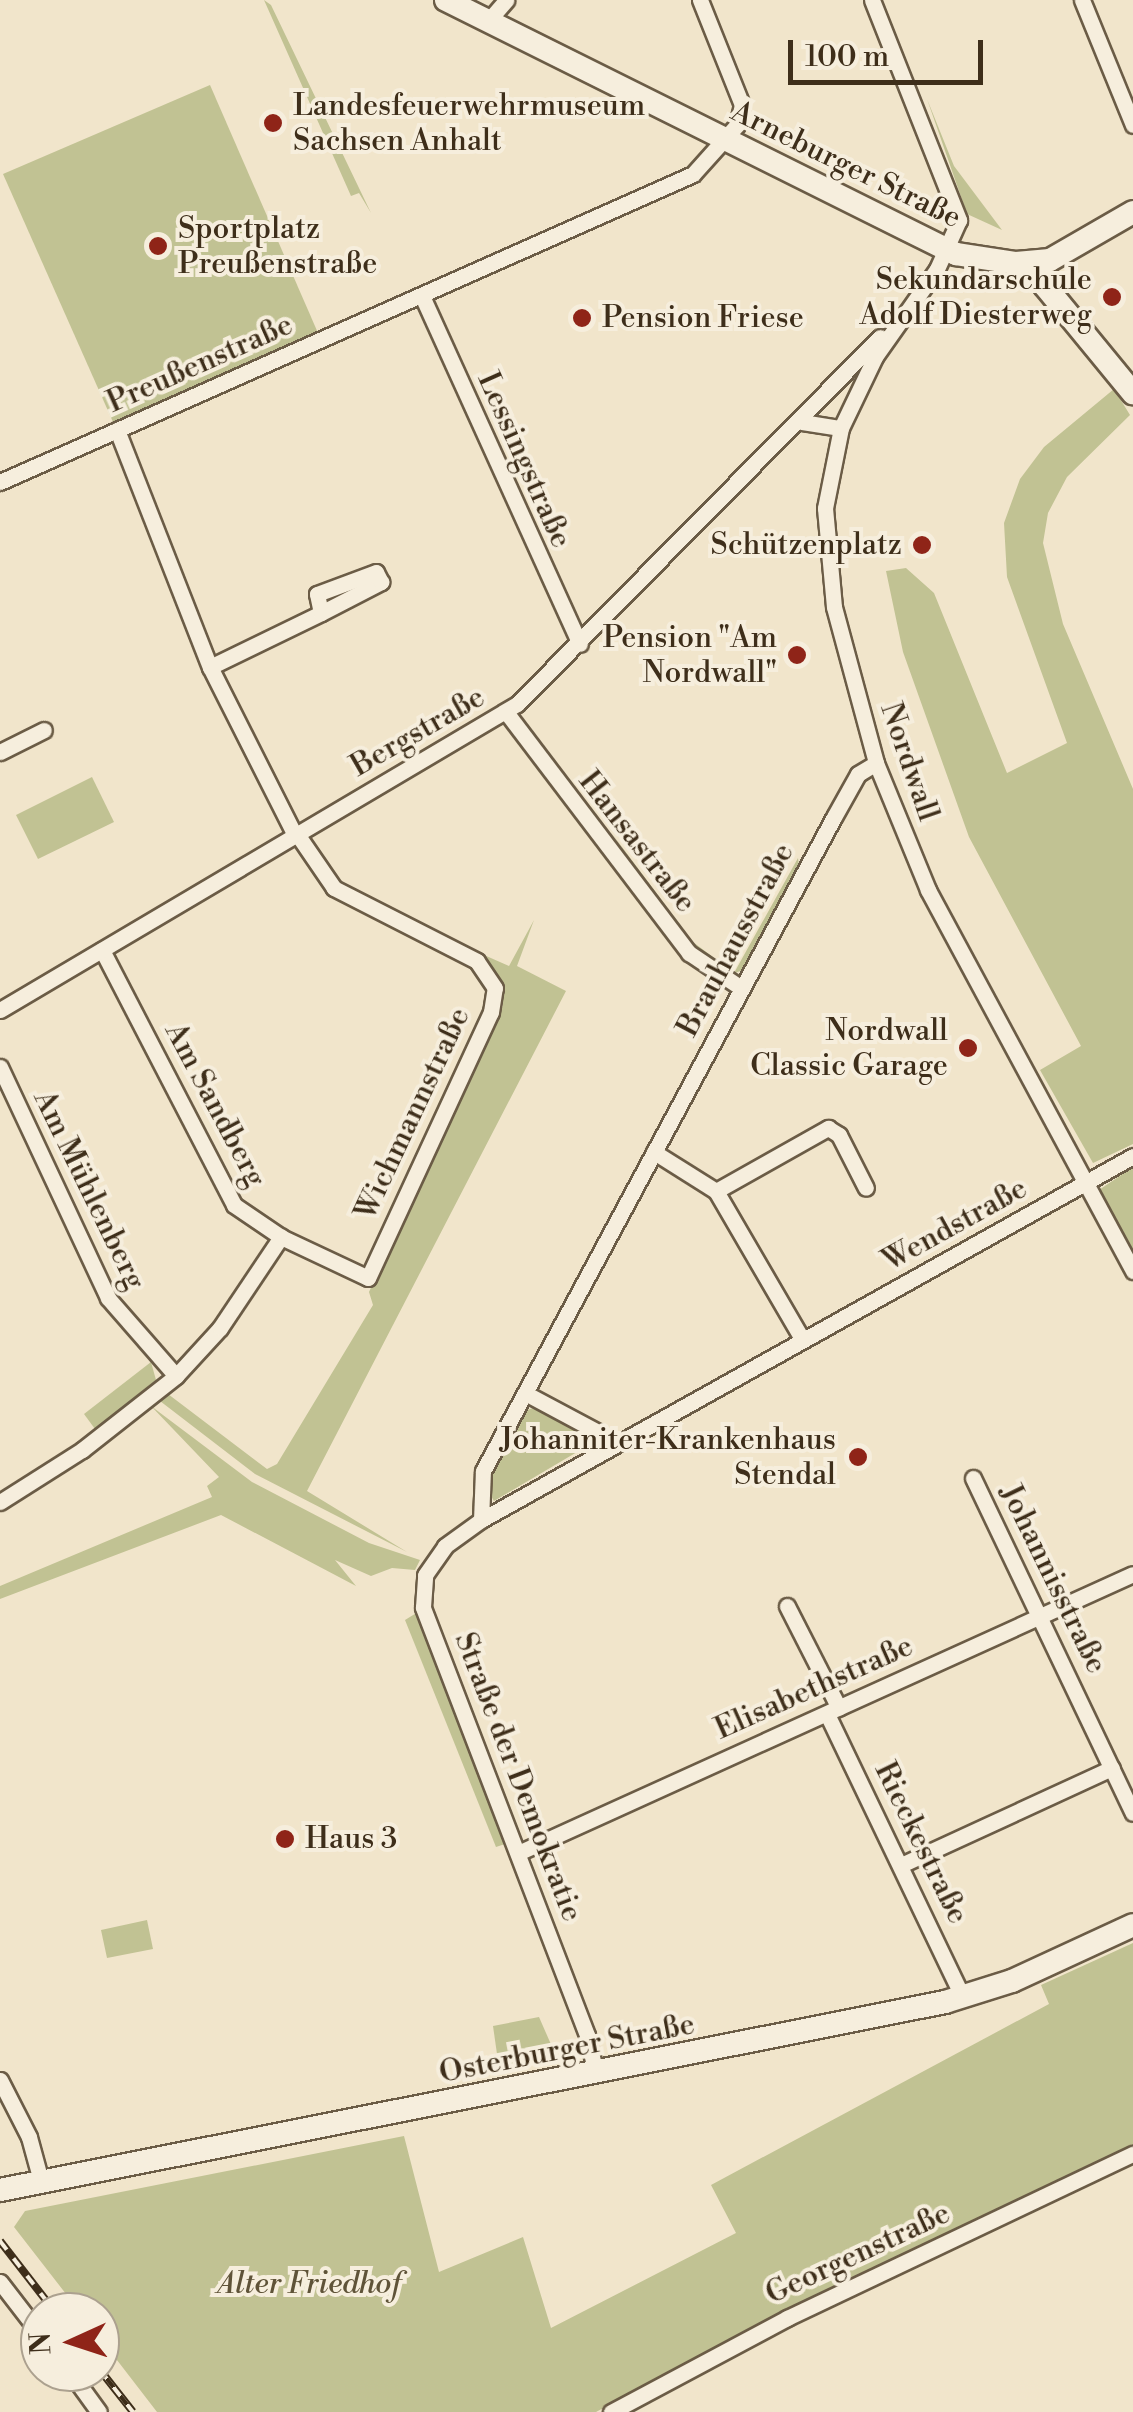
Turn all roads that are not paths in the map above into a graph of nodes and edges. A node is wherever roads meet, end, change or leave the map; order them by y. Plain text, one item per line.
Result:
1 (446, 0) edge
2 (506, 0) edge
3 (700, 0) edge
4 (872, 0) edge
5 (1082, 0) edge
6 (488, 21) junction
7 (1133, 125) edge
8 (725, 138) junction
9 (1133, 212) edge
10 (947, 251) junction
11 (1038, 262) junction
12 (422, 296) junction
13 (892, 330) junction
14 (1133, 393) edge
15 (802, 422) junction
16 (841, 428) junction
17 (117, 430) junction
18 (0, 482) edge
19 (322, 612) dead end
20 (580, 644) junction
21 (210, 667) junction
22 (506, 712) junction
23 (44, 730) dead end
24 (0, 752) edge
25 (876, 763) junction
26 (296, 835) junction
27 (102, 950) junction
28 (742, 988) junction
29 (0, 1010) edge
30 (0, 1067) edge
31 (654, 1152) junction
32 (1133, 1156) edge
33 (1086, 1182) junction
34 (866, 1188) dead end
35 (716, 1190) junction
36 (282, 1238) junction
37 (1133, 1271) edge
38 (368, 1278) joint
39 (802, 1340) junction
40 (176, 1376) junction
41 (526, 1393) junction
42 (610, 1447) junction
43 (973, 1478) dead end
44 (0, 1502) edge
45 (481, 1520) junction
46 (1133, 1574) edge
47 (787, 1606) dead end
48 (1041, 1616) junction
49 (833, 1711) junction
50 (1112, 1768) junction
51 (1133, 1813) edge
52 (518, 1853) junction
53 (901, 1864) junction
54 (1133, 1925) edge
55 (962, 1998) junction
56 (596, 2074) junction
57 (0, 2080) edge
58 (1133, 2154) edge
59 (41, 2181) junction
60 (0, 2190) edge
61 (0, 2282) edge
62 (20, 2308) edge
63 (641, 2395) junction
64 (611, 2412) edge
65 (649, 2412) edge

1 - 6 street, Arneburger Straße
2 - 6 street
3 - 8 street
4 - 10 street
5 - 7 street
6 - 8 street, Arneburger Straße
8 - 10 street, Arneburger Straße
8 - 12 street, Preußenstraße
9 - 11 street
10 - 11 street, Arneburger Straße
10 - 13 street, Nordwall
11 - 14 street
12 - 17 street, Preußenstraße
12 - 20 street, Lessingstraße
13 - 15 street, Bergstraße
13 - 16 street, Nordwall
15 - 16 street
15 - 20 street, Bergstraße
16 - 25 street, Nordwall
17 - 18 street, Preußenstraße
17 - 21 street
19 - 21 street
20 - 22 street, Bergstraße
21 - 26 street
22 - 26 street, Bergstraße
22 - 28 street, Hansastraße
23 - 24 street
25 - 28 street, Brauhausstraße
25 - 33 street, Nordwall
26 - 27 street, Bergstraße
26 - 38 street, Wichmannstraße
27 - 29 street, Bergstraße
27 - 36 street, Am Sandberg
28 - 31 street, Brauhausstraße
30 - 40 street, Am Mühlenberg
31 - 35 street
31 - 41 street, Brauhausstraße
32 - 33 street, Wendstraße
33 - 37 street, Nordwall
33 - 39 street, Wendstraße
34 - 35 street
35 - 39 street
36 - 38 street, Am Sandberg
36 - 40 street
39 - 42 street, Wendstraße
40 - 44 street
41 - 42 street
41 - 45 street, Brauhausstraße
42 - 45 street, Wendstraße
43 - 48 street, Johannisstraße
45 - 52 street, Straße der Demokratie
46 - 48 street, Elisabethstraße
47 - 49 street, Rieckestraße
48 - 49 street, Elisabethstraße
48 - 50 street, Johannisstraße
49 - 52 street, Elisabethstraße
49 - 53 street, Rieckestraße
50 - 51 street, Johannisstraße
50 - 53 street
52 - 56 street, Straße der Demokratie
53 - 55 street, Rieckestraße
54 - 55 street, Osterburger Straße
55 - 56 street, Osterburger Straße
56 - 59 street, Osterburger Straße
57 - 59 street
58 - 63 street, Georgenstraße
59 - 60 street, Osterburger Straße
61 - 62 street
63 - 64 street, Georgenstraße
63 - 65 street

